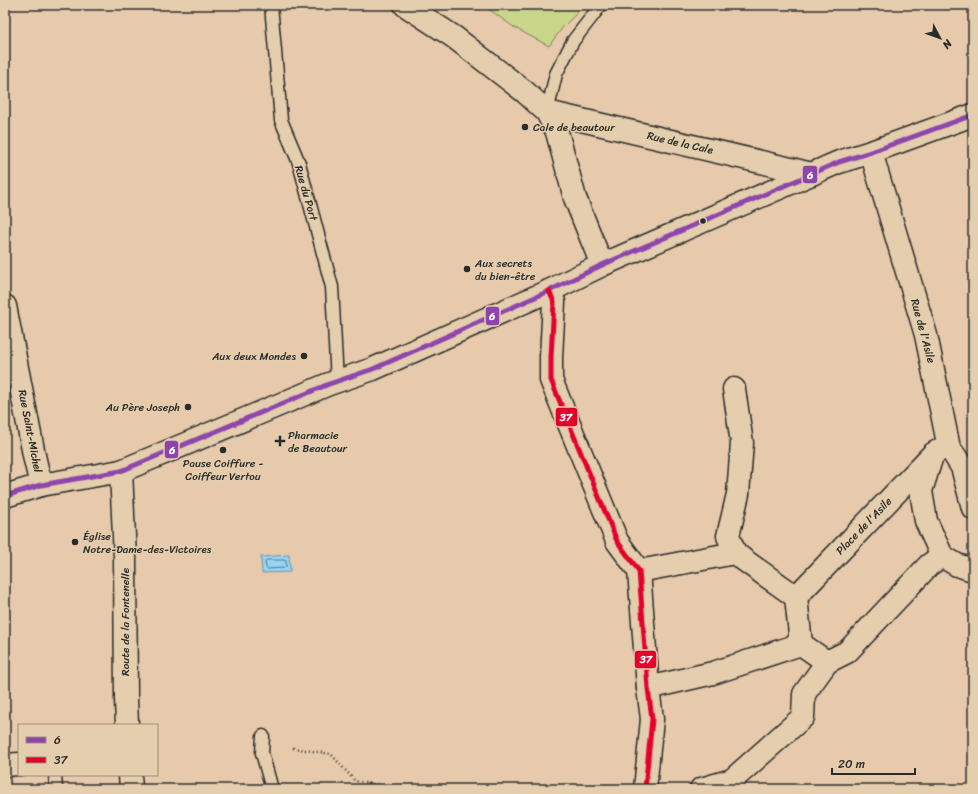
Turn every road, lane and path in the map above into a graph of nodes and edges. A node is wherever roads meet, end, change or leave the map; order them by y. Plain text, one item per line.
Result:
1 (271, 5) edge
2 (405, 5) edge
3 (601, 5) edge
4 (547, 112) junction
5 (973, 115) edge
6 (871, 152) junction
7 (812, 174) junction
8 (602, 265) junction
9 (549, 291) junction
10 (5, 306) edge
11 (337, 382) junction
12 (734, 389) dead end
13 (941, 451) junction
14 (121, 471) junction
15 (41, 485) junction
16 (5, 496) edge
17 (973, 508) edge
18 (735, 553) junction
19 (942, 556) junction
20 (973, 570) edge
21 (638, 571) junction
22 (796, 597) junction
23 (801, 644) junction
24 (827, 662) junction
25 (648, 688) junction
26 (127, 724) edge
27 (263, 736) dead end
28 (293, 748) dead end
29 (18, 764) edge
30 (5, 765) edge
31 (55, 776) edge
32 (130, 776) edge
33 (56, 789) edge
34 (131, 789) edge
35 (272, 789) edge
36 (401, 789) edge
37 (645, 789) edge
38 (701, 789) edge

1 - 11 lane, Rue du Port
2 - 4 street
3 - 4 lane
4 - 7 street, Rue de la Cale
4 - 8 street
5 - 6 street
6 - 7 street
6 - 13 street, Rue de l'Asile
7 - 8 street
8 - 9 street
9 - 11 street
9 - 21 street
10 - 15 street, Rue Saint-Michel
11 - 14 street
12 - 18 street
13 - 17 street, Rue de l'Asile
13 - 19 street
13 - 22 street, Place de l'Asile
14 - 15 street
14 - 26 street, Route de la Fontenelle
15 - 16 street
18 - 21 street
18 - 22 street
19 - 20 street
19 - 24 street
21 - 25 street
22 - 23 street
23 - 24 street
23 - 25 street
24 - 38 street
25 - 37 street
27 - 35 lane
28 - 36 path
29 - 30 street
31 - 33 lane
32 - 34 street

